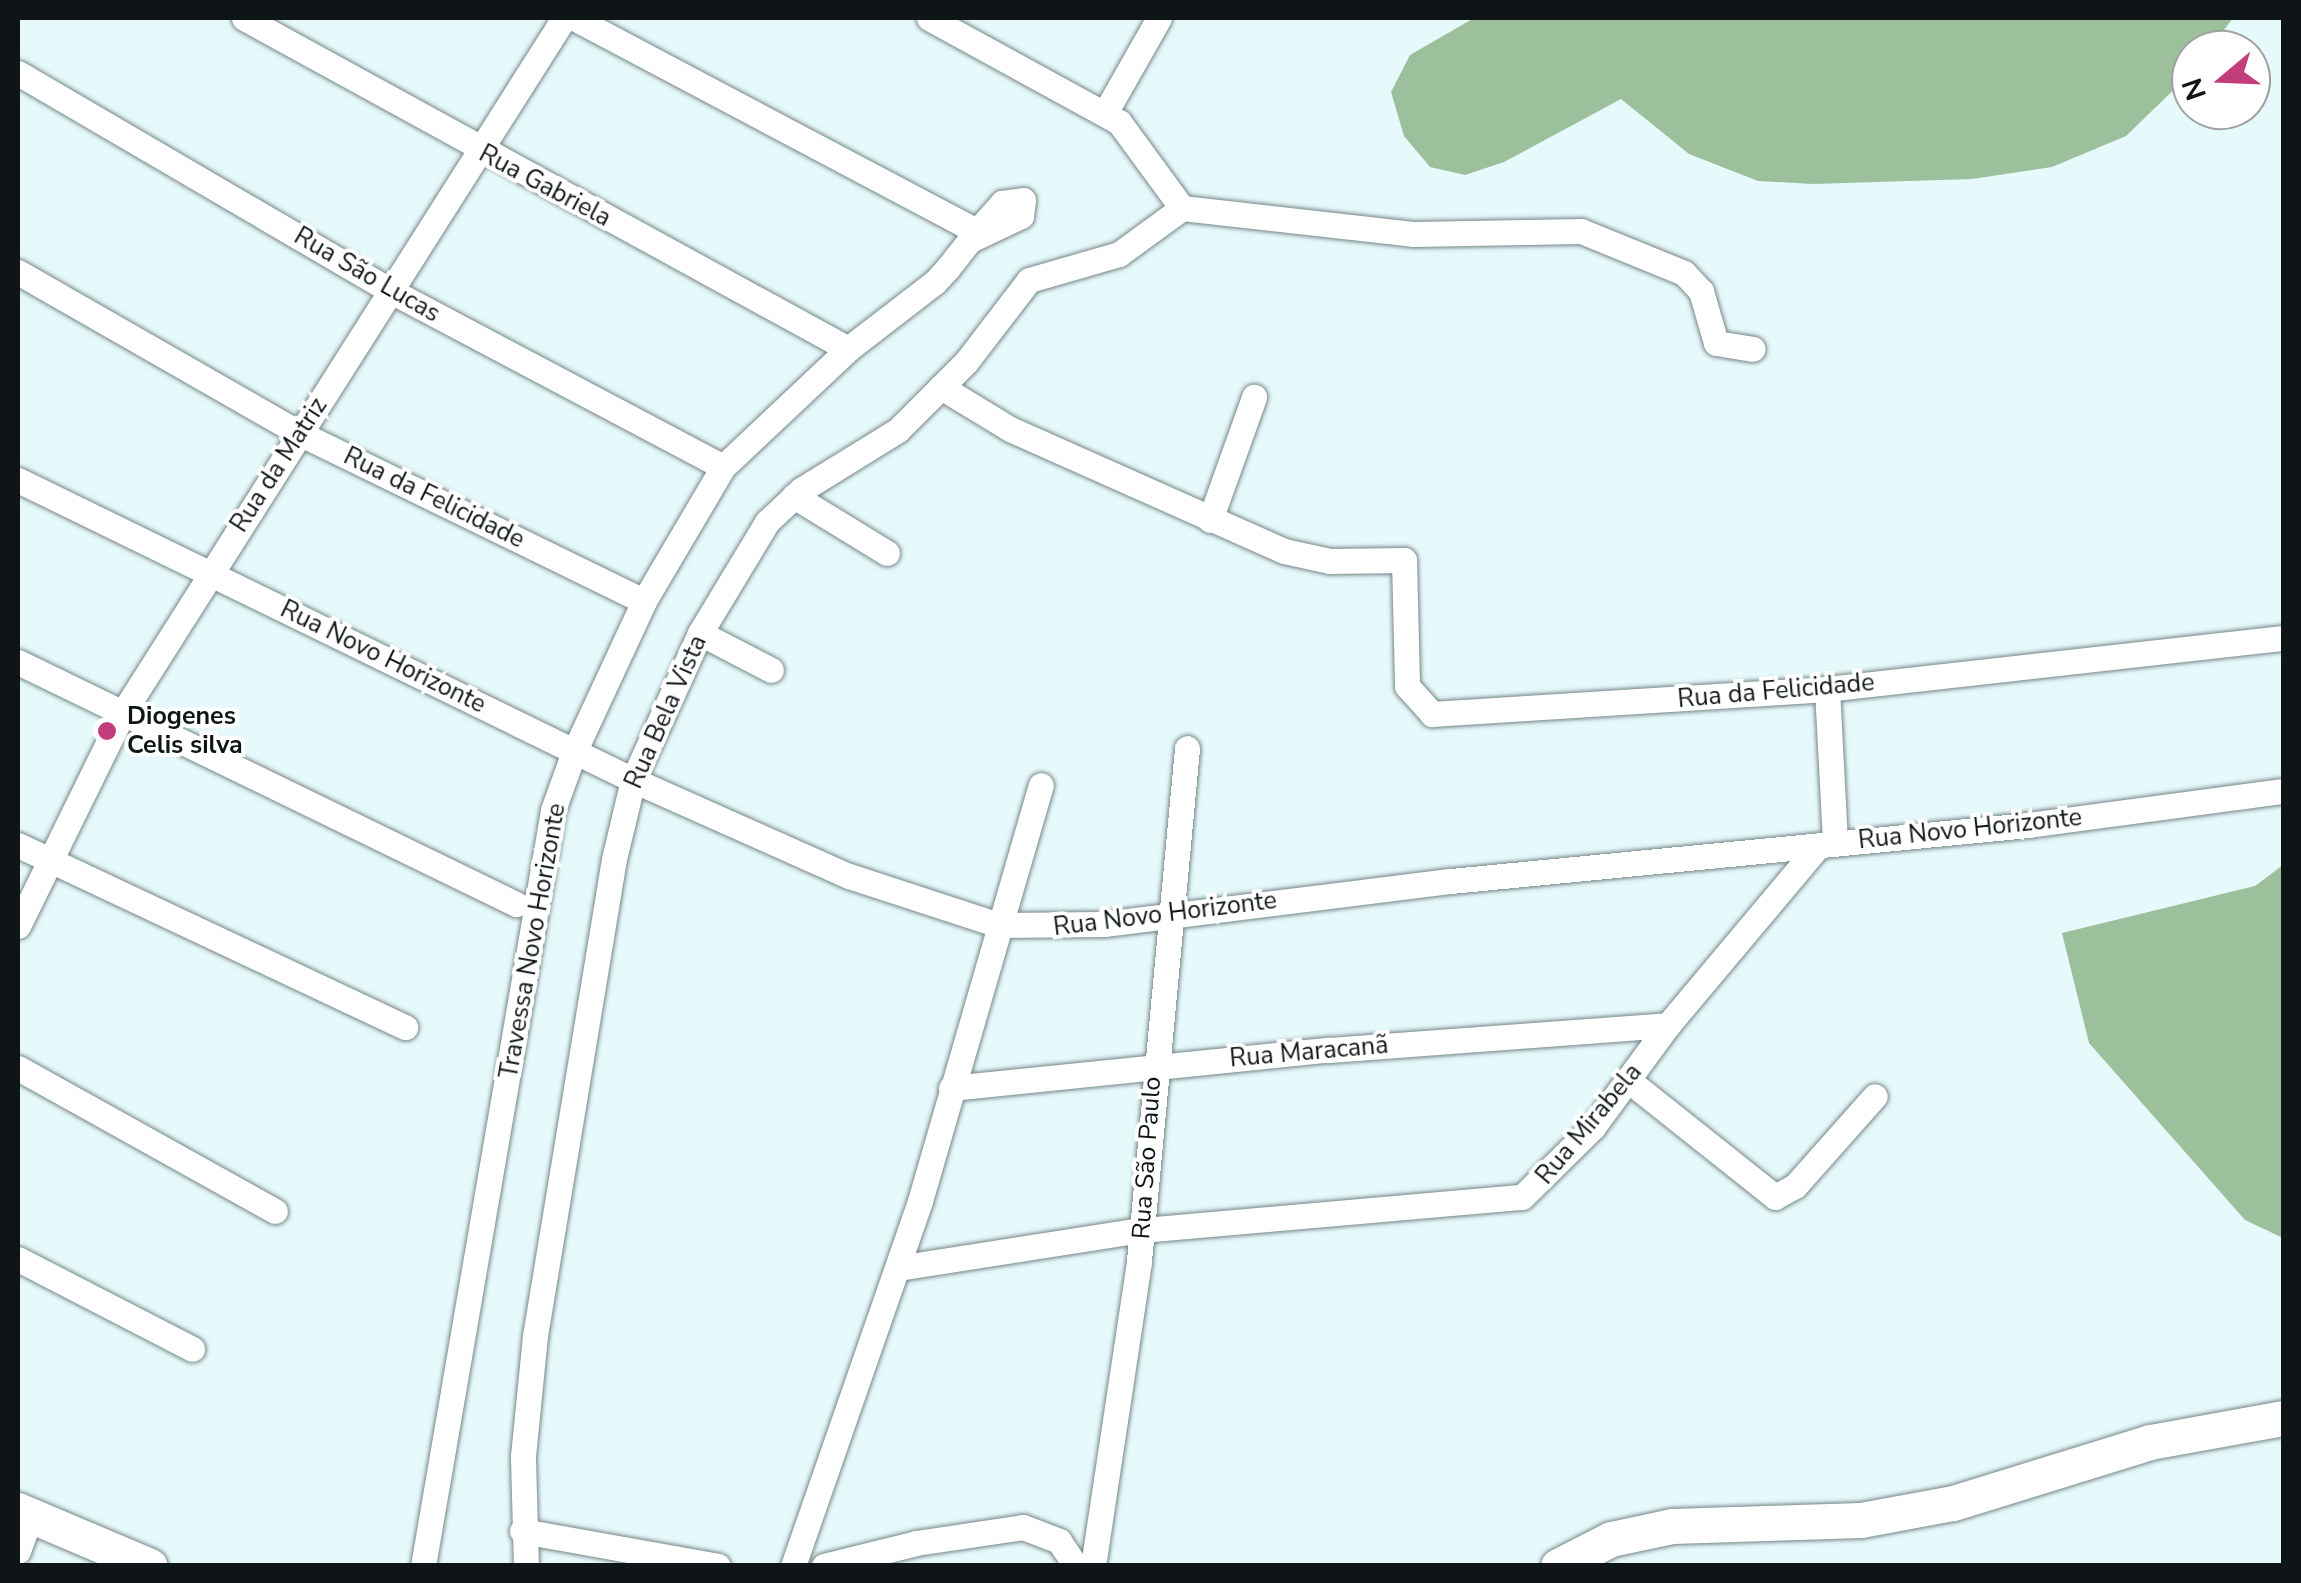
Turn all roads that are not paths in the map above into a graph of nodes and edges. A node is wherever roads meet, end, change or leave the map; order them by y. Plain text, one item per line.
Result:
1 (244, 18) edge
2 (564, 18) edge
3 (574, 18) edge
4 (1158, 18) edge
5 (940, 20) edge
6 (18, 73) edge
7 (1105, 113) junction
8 (481, 152) junction
9 (1182, 208) junction
10 (1025, 209) dead end
11 (974, 236) junction
12 (18, 272) edge
13 (389, 290) junction
14 (848, 349) junction
15 (1753, 349) dead end
16 (941, 387) junction
17 (1254, 397) dead end
18 (301, 434) junction
19 (723, 467) junction
20 (18, 480) edge
21 (794, 496) junction
22 (1210, 520) junction
23 (886, 554) dead end
24 (211, 572) junction
25 (644, 601) junction
26 (700, 633) junction
27 (2284, 638) edge
28 (18, 662) edge
29 (772, 670) dead end
30 (1827, 688) junction
31 (124, 711) junction
32 (1187, 748) dead end
33 (574, 752) junction
34 (633, 780) junction
35 (1041, 785) dead end
36 (2284, 791) edge
37 (1827, 844) junction
38 (18, 845) edge
39 (52, 861) junction
40 (516, 904) dead end
41 (1171, 916) junction
42 (998, 925) junction
43 (18, 926) edge
44 (1668, 1025) junction
45 (405, 1027) dead end
46 (1154, 1067) junction
47 (18, 1068) edge
48 (1628, 1080) junction
49 (951, 1088) junction
50 (1875, 1096) dead end
51 (275, 1210) dead end
52 (1142, 1230) junction
53 (18, 1260) edge
54 (898, 1268) junction
55 (192, 1349) dead end
56 (2284, 1418) edge
57 (24, 1513) edge
58 (522, 1531) junction
59 (18, 1551) edge
60 (150, 1566) edge
61 (423, 1566) edge
62 (526, 1566) edge
63 (718, 1566) edge
64 (792, 1566) edge
65 (824, 1566) edge
66 (1076, 1566) edge
67 (1093, 1566) edge
68 (1558, 1566) edge

1 - 8 street, Rua Gabriela
2 - 8 street, Rua da Matriz
3 - 11 street
4 - 7 street
5 - 7 street
6 - 13 street, Rua São Lucas
7 - 9 street
8 - 13 street, Rua da Matriz
8 - 14 street, Rua Gabriela
9 - 15 street
9 - 16 street, Rua Bela Vista
10 - 11 street, Travessa Novo Horizonte
11 - 14 street, Travessa Novo Horizonte
12 - 18 street, Rua da Felicidade
13 - 18 street, Rua da Matriz
13 - 19 street, Rua São Lucas
14 - 19 street, Travessa Novo Horizonte
16 - 21 street, Rua Bela Vista
16 - 22 street
17 - 22 street
18 - 24 street, Rua da Matriz
18 - 25 street, Rua da Felicidade
19 - 25 street, Travessa Novo Horizonte
20 - 24 street, Rua Novo Horizonte
21 - 23 street
21 - 26 street, Rua Bela Vista
22 - 30 street, Rua da Felicidade
24 - 31 street, Rua da Matriz
24 - 33 street, Rua Novo Horizonte
25 - 33 street, Travessa Novo Horizonte
26 - 29 street
26 - 34 street, Rua Bela Vista
27 - 30 street, Rua da Felicidade
28 - 31 street
30 - 37 street
31 - 39 street, Rua da Matriz
31 - 40 street
32 - 41 street, Rua São Paulo
33 - 34 street, Rua Novo Horizonte
33 - 61 street, Travessa Novo Horizonte
34 - 42 street, Rua Novo Horizonte
34 - 58 street, Rua Bela Vista
35 - 42 street
36 - 37 street, Rua Novo Horizonte
37 - 41 street, Rua Novo Horizonte
37 - 44 street, Rua Mirabela
38 - 39 street
39 - 43 street, Rua da Matriz
39 - 45 street
41 - 42 street, Rua Novo Horizonte
41 - 46 street, Rua São Paulo
42 - 49 street
44 - 46 street, Rua Maracanã
44 - 48 street, Rua Mirabela
46 - 49 street, Rua Maracanã
46 - 52 street, Rua São Paulo
47 - 51 street
48 - 50 street
48 - 52 street, Rua Mirabela
49 - 54 street
52 - 54 street, Rua Mirabela
52 - 67 street, Rua São Paulo
53 - 55 street
54 - 64 street
56 - 68 main road
57 - 59 street
57 - 60 main road
58 - 62 street, Rua Bela Vista
58 - 63 street
65 - 66 street

